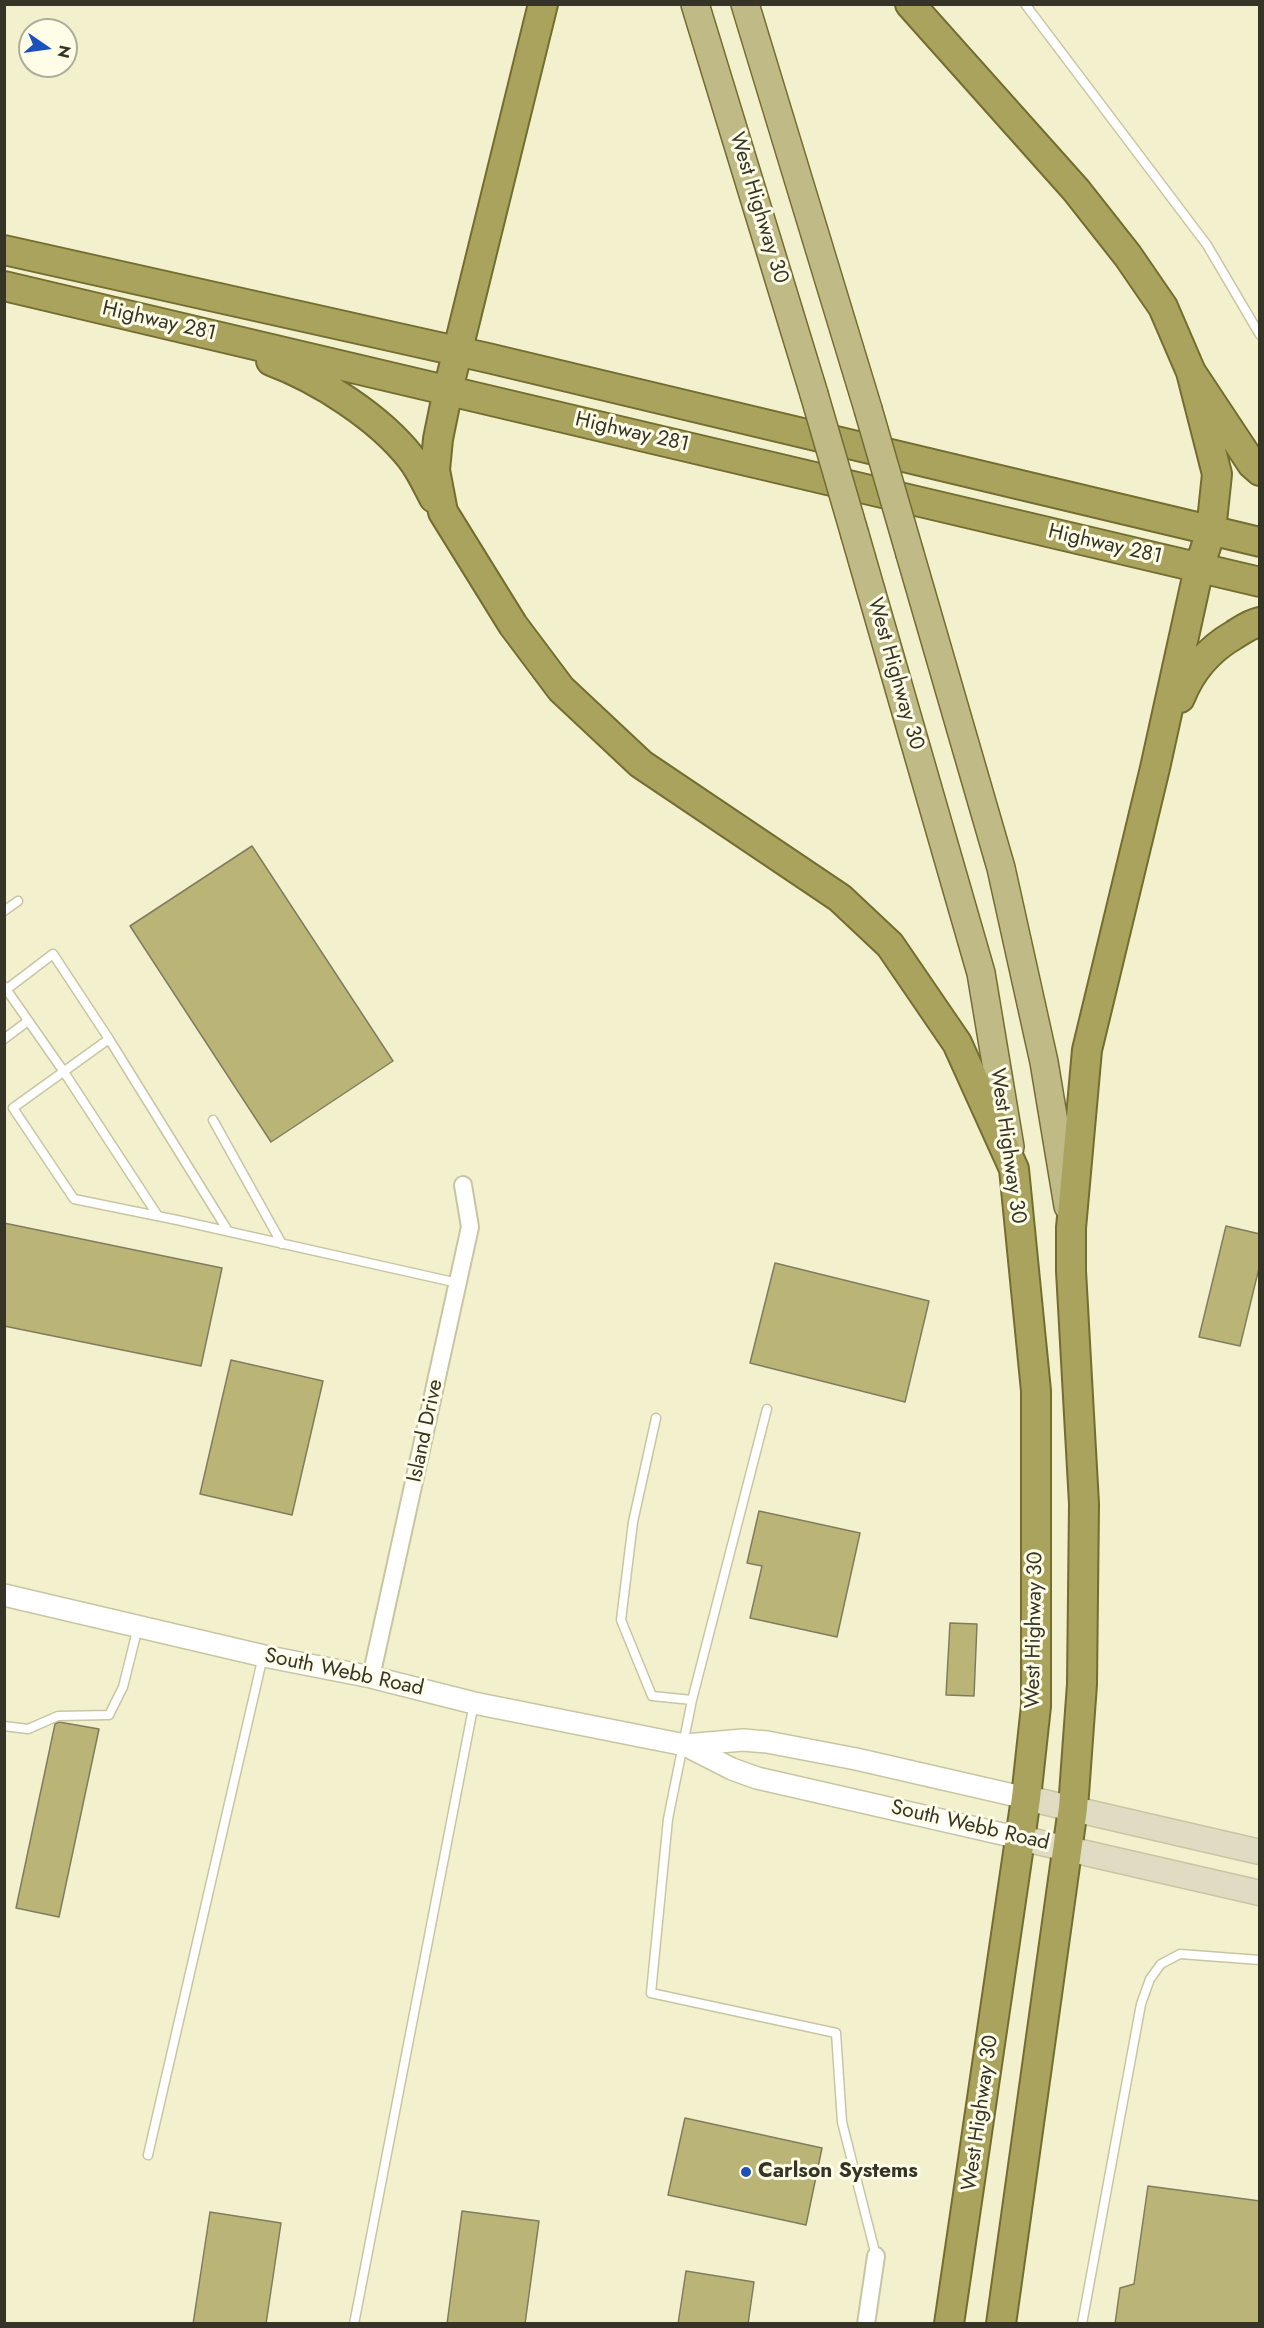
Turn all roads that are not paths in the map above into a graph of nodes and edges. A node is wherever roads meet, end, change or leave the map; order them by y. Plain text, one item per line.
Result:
1 (543, 4) edge
2 (695, 4) edge
3 (745, 4) edge
4 (910, 4) edge
5 (1025, 4) edge
6 (4, 250) edge
7 (4, 286) edge
8 (185, 329) junction
9 (1260, 336) edge
10 (458, 351) junction
11 (1191, 372) junction
12 (448, 390) junction
13 (1260, 471) edge
14 (443, 512) junction
15 (1211, 531) junction
16 (1260, 542) edge
17 (1199, 568) junction
18 (1260, 582) edge
19 (1260, 622) edge
20 (1155, 768) junction
21 (18, 901) dead end
22 (4, 911) edge
23 (6, 987) edge
24 (28, 1021) junction
25 (4, 1039) edge
26 (109, 1039) junction
27 (64, 1072) junction
28 (213, 1120) dead end
29 (1014, 1169) junction
30 (463, 1185) dead end
31 (158, 1216) junction
32 (1071, 1228) junction
33 (228, 1231) junction
34 (282, 1244) junction
35 (458, 1283) junction
36 (767, 1409) dead end
37 (656, 1418) dead end
38 (4, 1595) edge
39 (138, 1627) junction
40 (264, 1656) junction
41 (371, 1677) junction
42 (692, 1700) junction
43 (474, 1703) junction
44 (4, 1726) edge
45 (685, 1745) junction
46 (1026, 1798) junction
47 (1073, 1808) junction
48 (1020, 1838) junction
49 (1067, 1848) junction
50 (1260, 1852) edge
51 (1260, 1893) edge
52 (1260, 1960) edge
53 (148, 2156) dead end
54 (876, 2256) joint
55 (354, 2324) edge
56 (866, 2324) edge
57 (949, 2324) edge
58 (1001, 2324) edge
59 (1082, 2324) edge

1 - 10 highway
2 - 29 main road, West Highway 30, bridge
3 - 32 main road, bridge
4 - 11 highway
5 - 9 lane
6 - 10 highway, Highway 281
7 - 8 highway, Highway 281
8 - 12 highway, Highway 281
8 - 14 highway
10 - 12 highway
10 - 15 highway, Highway 281
11 - 13 highway
11 - 15 highway
12 - 14 highway
12 - 17 highway, Highway 281
14 - 29 highway
15 - 16 highway, Highway 281
15 - 17 highway
17 - 18 highway, Highway 281
17 - 20 highway
19 - 20 highway
20 - 32 highway
21 - 22 lane
23 - 24 lane
23 - 26 lane
24 - 25 lane
24 - 27 lane
26 - 27 lane
26 - 33 lane
27 - 31 lane
27 - 31 lane
28 - 34 lane
29 - 46 highway, West Highway 30
30 - 35 street, Island Drive
31 - 33 lane
32 - 47 highway
33 - 34 lane
34 - 35 lane
35 - 41 street, Island Drive
36 - 42 lane
37 - 42 lane
38 - 39 street, South Webb Road
39 - 40 street, South Webb Road
39 - 44 lane
40 - 41 street, South Webb Road
40 - 53 lane
41 - 43 street, South Webb Road
42 - 45 lane
43 - 45 street, South Webb Road
43 - 55 lane
45 - 46 street, South Webb Road
45 - 48 street, South Webb Road
45 - 54 lane
46 - 47 main road, South Webb Road
46 - 48 highway, West Highway 30
47 - 49 highway
47 - 50 main road, South Webb Road
48 - 49 main road, South Webb Road
48 - 57 highway, West Highway 30
49 - 51 main road, South Webb Road
49 - 58 highway
52 - 59 lane
54 - 56 street

